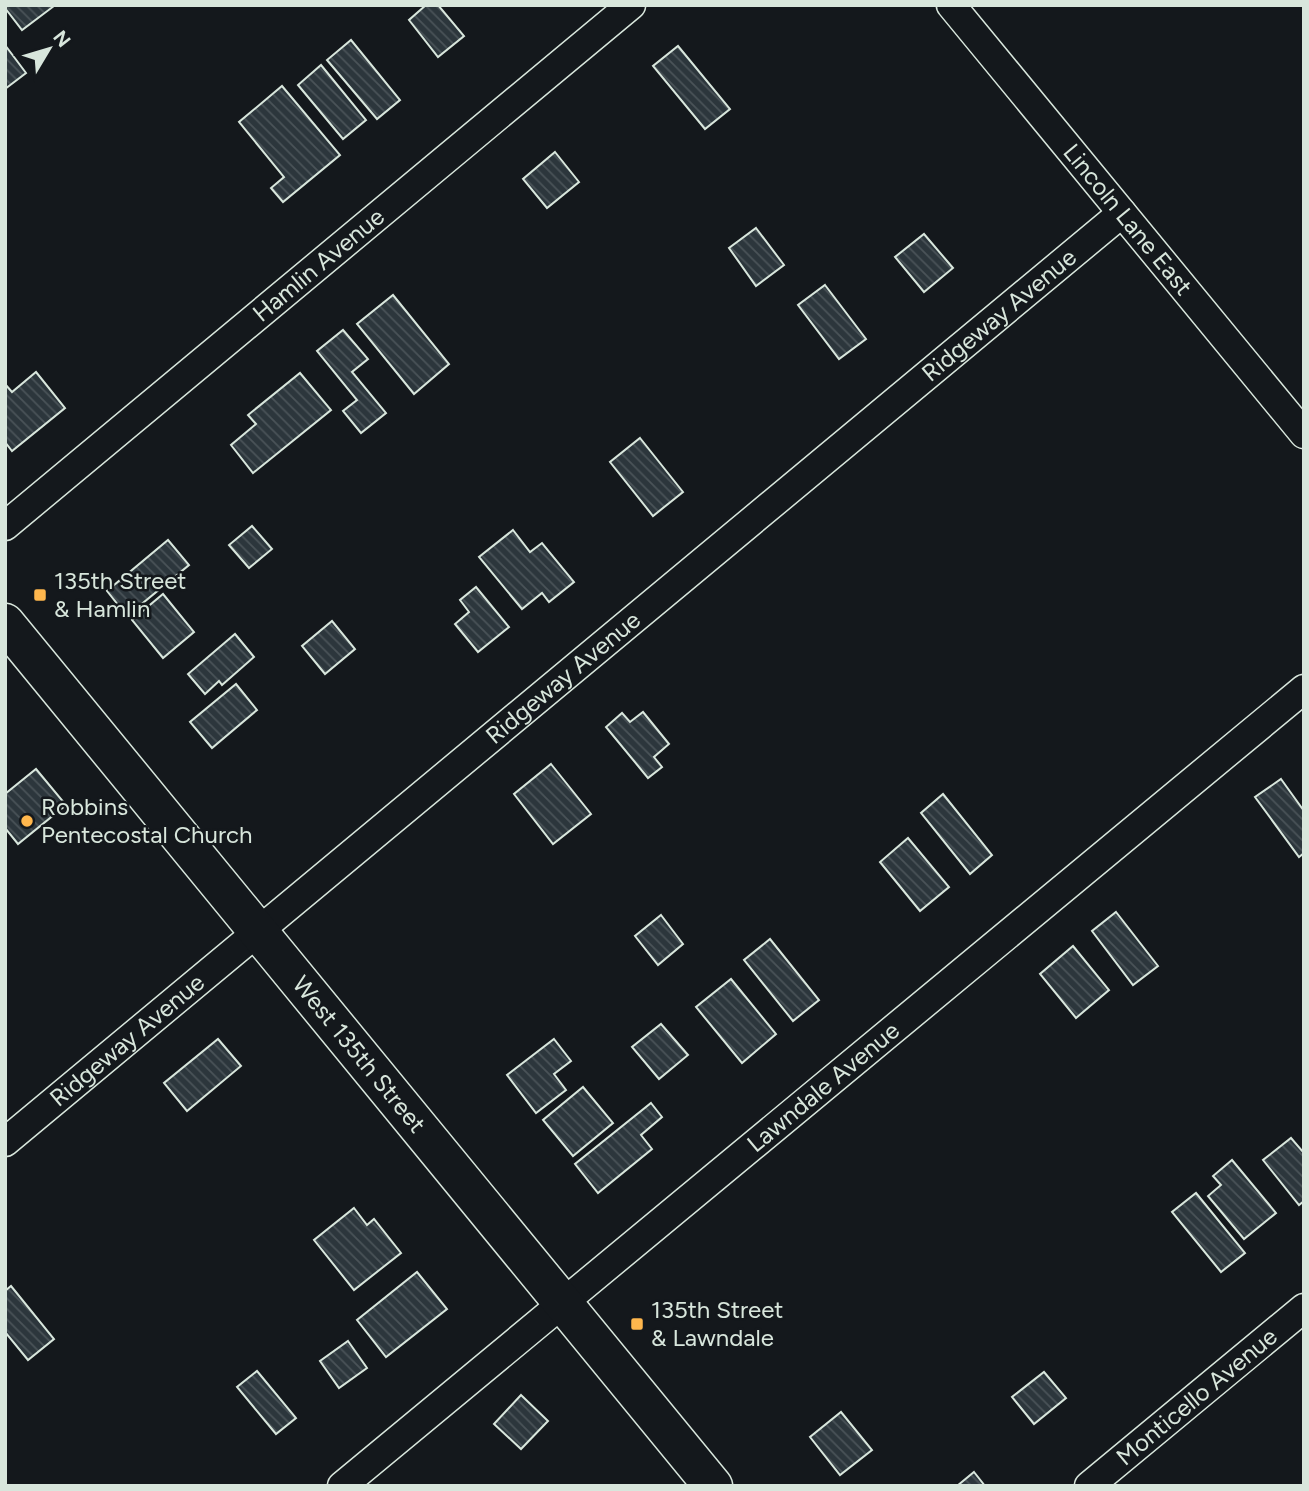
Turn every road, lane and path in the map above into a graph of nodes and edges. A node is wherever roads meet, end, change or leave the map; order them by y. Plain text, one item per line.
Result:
1 (631, 5) edge
2 (951, 5) edge
3 (1122, 213) junction
4 (1304, 434) edge
5 (5, 526) edge
6 (5, 623) edge
7 (1304, 689) edge
8 (259, 932) junction
9 (5, 1142) edge
10 (563, 1303) junction
11 (1304, 1308) edge
12 (342, 1486) edge
13 (713, 1486) edge
14 (1089, 1486) edge

1 - 5 street, Hamlin Avenue
2 - 3 street, Lincoln Lane East
3 - 4 street, Lincoln Lane East
3 - 8 street, Ridgeway Avenue
6 - 8 street, West 135th Street
7 - 10 street, Lawndale Avenue
8 - 9 street, Ridgeway Avenue
8 - 10 street, West 135th Street
10 - 12 street, Lawndale Avenue
10 - 13 street, West 135th Street
11 - 14 street, Monticello Avenue

